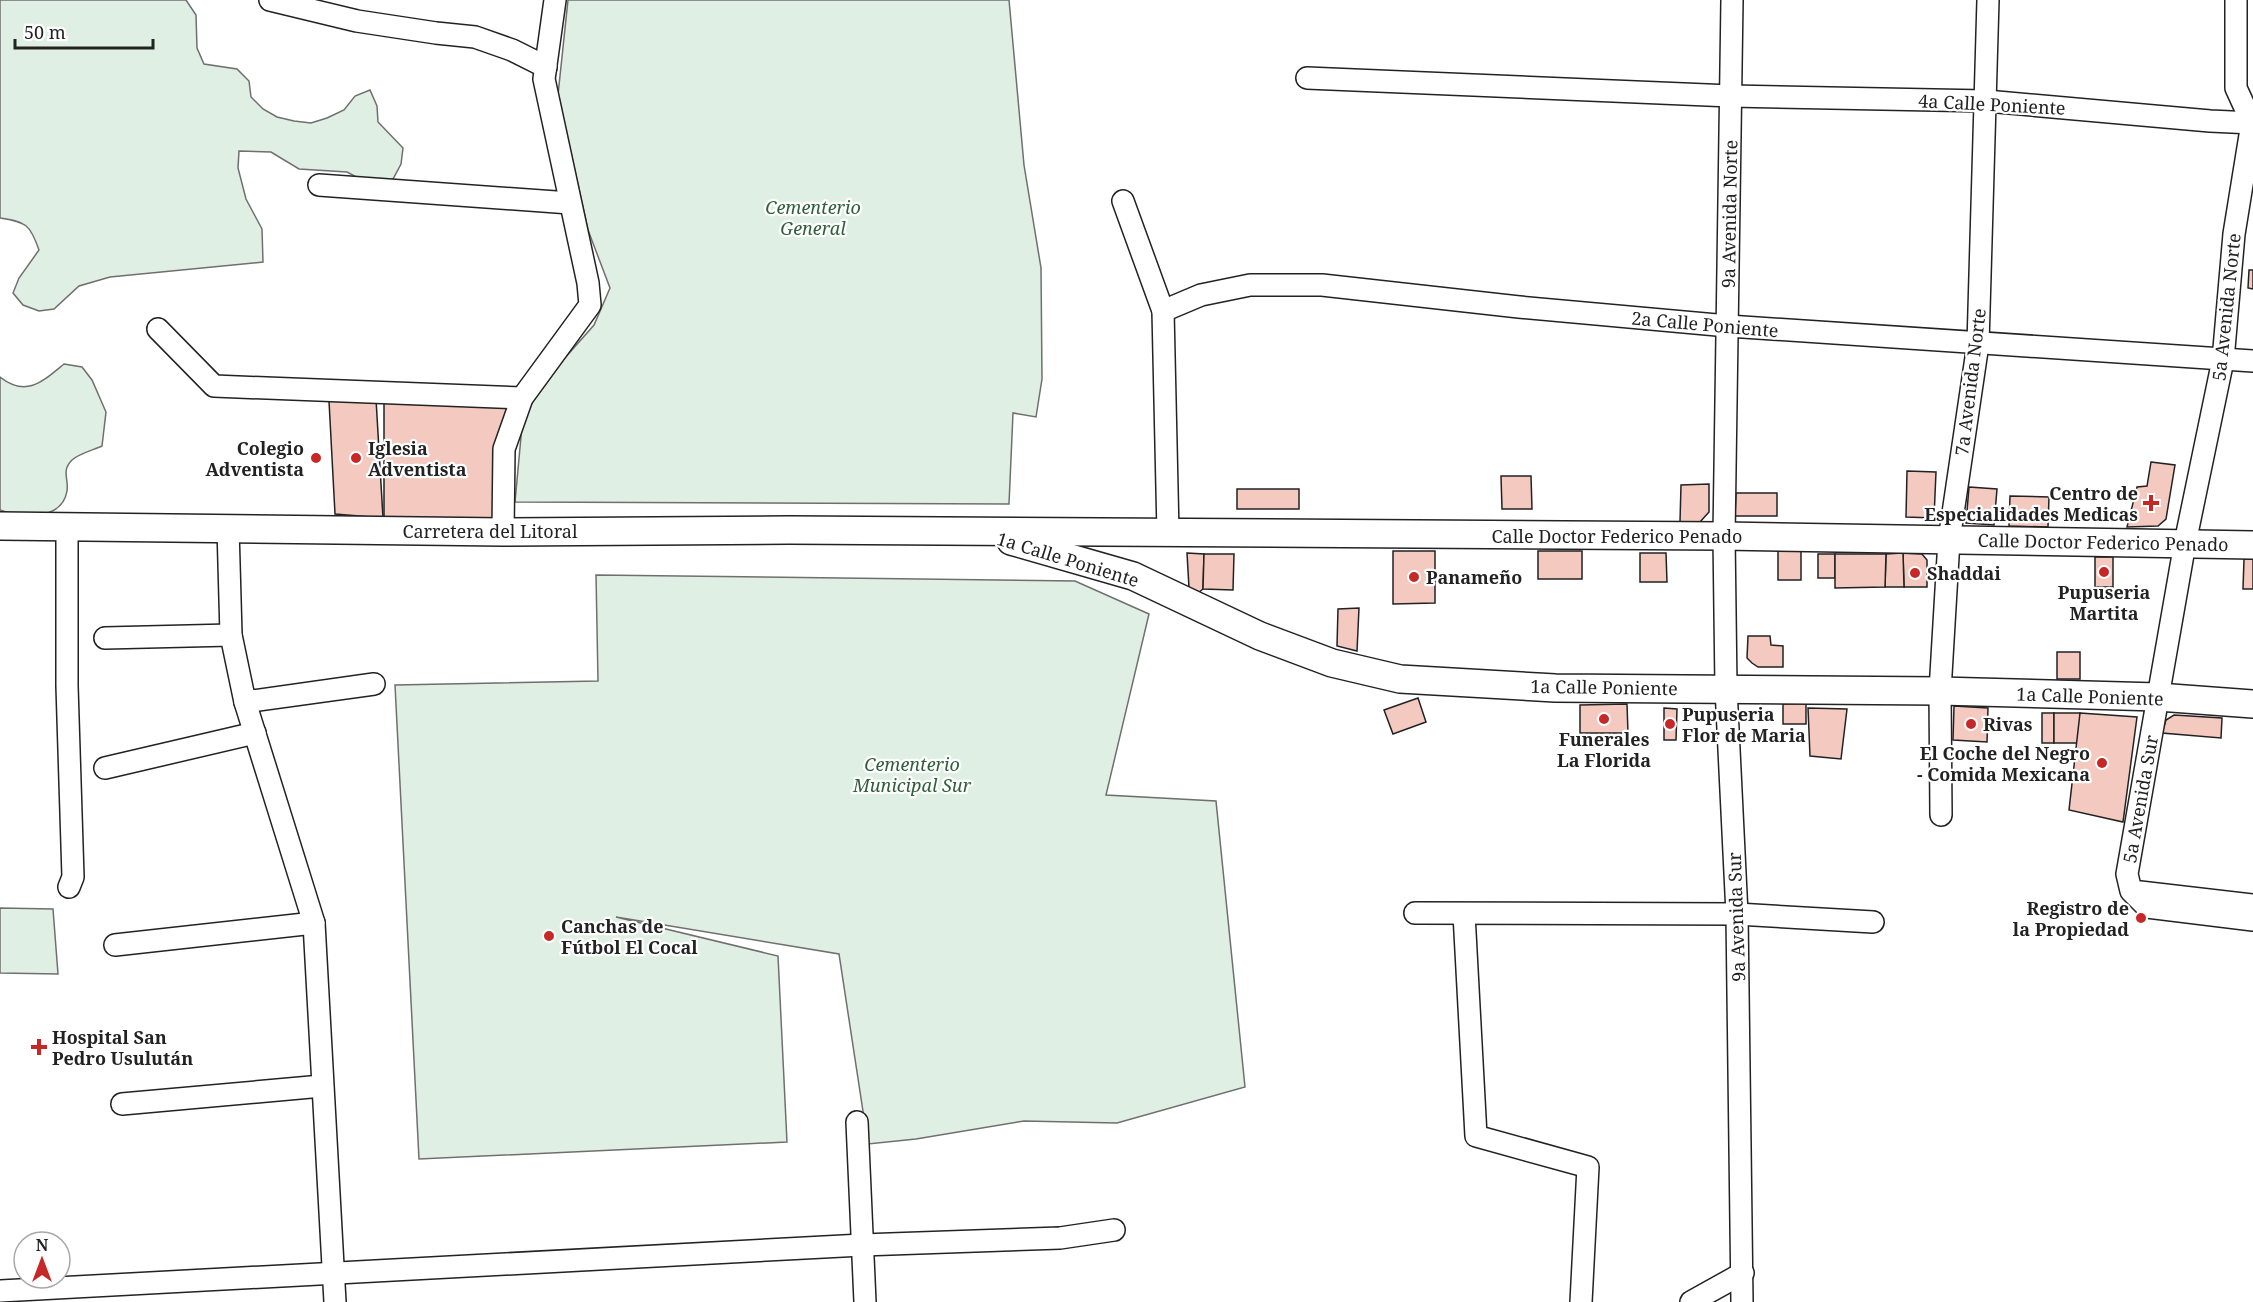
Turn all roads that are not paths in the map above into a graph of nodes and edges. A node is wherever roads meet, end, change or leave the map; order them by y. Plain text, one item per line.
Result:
1 (270, 0) edge
2 (555, 0) edge
3 (1732, 0) edge
4 (1988, 0) edge
5 (2236, 0) edge
6 (546, 67) junction
7 (1307, 78) dead end
8 (1731, 96) junction
9 (1986, 101) junction
10 (2252, 123) edge
11 (319, 184) dead end
12 (1124, 201) dead end
13 (570, 203) junction
14 (1163, 311) junction
15 (1728, 326) junction
16 (158, 329) dead end
17 (1978, 344) junction
18 (2223, 360) junction
19 (2253, 362) edge
20 (522, 398) junction
21 (0, 526) edge
22 (67, 526) junction
23 (228, 528) junction
24 (503, 532) junction
25 (981, 533) junction
26 (1161, 533) junction
27 (1724, 536) junction
28 (1949, 540) junction
29 (2186, 543) junction
30 (2253, 545) edge
31 (1133, 576) junction
32 (231, 635) junction
33 (105, 638) dead end
34 (374, 684) dead end
35 (1726, 688) junction
36 (1940, 691) junction
37 (2158, 697) junction
38 (245, 702) junction
39 (2253, 704) edge
40 (255, 733) junction
41 (105, 768) dead end
42 (1941, 815) dead end
43 (69, 887) dead end
44 (2131, 891) junction
45 (2253, 905) edge
46 (1414, 913) dead end
47 (1464, 914) junction
48 (1737, 914) junction
49 (2253, 920) edge
50 (1873, 922) dead end
51 (314, 923) junction
52 (115, 945) dead end
53 (322, 1086) junction
54 (122, 1104) dead end
55 (857, 1122) dead end
56 (1114, 1230) dead end
57 (862, 1245) junction
58 (332, 1273) junction
59 (1743, 1273) junction
60 (0, 1291) edge
61 (1742, 1300) edge
62 (335, 1302) edge
63 (865, 1302) edge
64 (1581, 1302) edge
65 (1691, 1302) edge

1 - 6 street
2 - 6 street
3 - 8 street, 9a Avenida Norte
4 - 9 street, 7a Avenida Norte
5 - 10 street
6 - 13 street
7 - 8 street, 4a Calle Poniente
8 - 9 street, 4a Calle Poniente
8 - 15 street, 9a Avenida Norte
9 - 10 street, 4a Calle Poniente
9 - 17 street, 7a Avenida Norte
10 - 18 street, 5a Avenida Norte
11 - 13 street
12 - 14 street
13 - 20 street
14 - 15 street, 2a Calle Poniente
14 - 26 street
15 - 17 street, 2a Calle Poniente
15 - 27 street, 9a Avenida Norte
16 - 20 street
17 - 18 street, 2a Calle Poniente
17 - 28 street, 7a Avenida Norte
18 - 19 street, 2a Calle Poniente
18 - 29 street, 5a Avenida Norte
20 - 24 street
21 - 22 main road, Carretera del Litoral
22 - 23 main road, Carretera del Litoral
22 - 43 street
23 - 24 main road, Carretera del Litoral
23 - 32 street
24 - 25 main road, Carretera del Litoral
25 - 26 main road, Calle Doctor Federico Penado
25 - 31 main road, 1a Calle Poniente
26 - 27 main road, Calle Doctor Federico Penado
26 - 31 main road
27 - 28 main road, Calle Doctor Federico Penado
27 - 35 street, 9a Avenida Sur
28 - 29 main road, Calle Doctor Federico Penado
28 - 36 street, 7a Avenida Norte
29 - 30 main road, Calle Doctor Federico Penado
29 - 37 street, 5a Avenida Sur
31 - 35 main road, 1a Calle Poniente
32 - 33 street
32 - 38 street
34 - 38 street
35 - 36 main road, 1a Calle Poniente
35 - 48 street, 9a Avenida Sur
36 - 37 main road, 1a Calle Poniente
36 - 42 street, 7a Avenida Norte
37 - 39 main road, 1a Calle Poniente
37 - 44 street, 5a Avenida Sur
38 - 40 street
40 - 41 street
40 - 51 street
44 - 45 street
44 - 49 street
46 - 47 street
47 - 48 street
47 - 64 street
48 - 50 street
48 - 59 street, 9a Avenida Sur
51 - 52 street
51 - 53 street
53 - 54 street
53 - 58 street
55 - 57 street
56 - 57 street
57 - 58 street
57 - 63 street
58 - 60 street
58 - 62 street
59 - 61 street, 9a Avenida Sur
59 - 65 street

